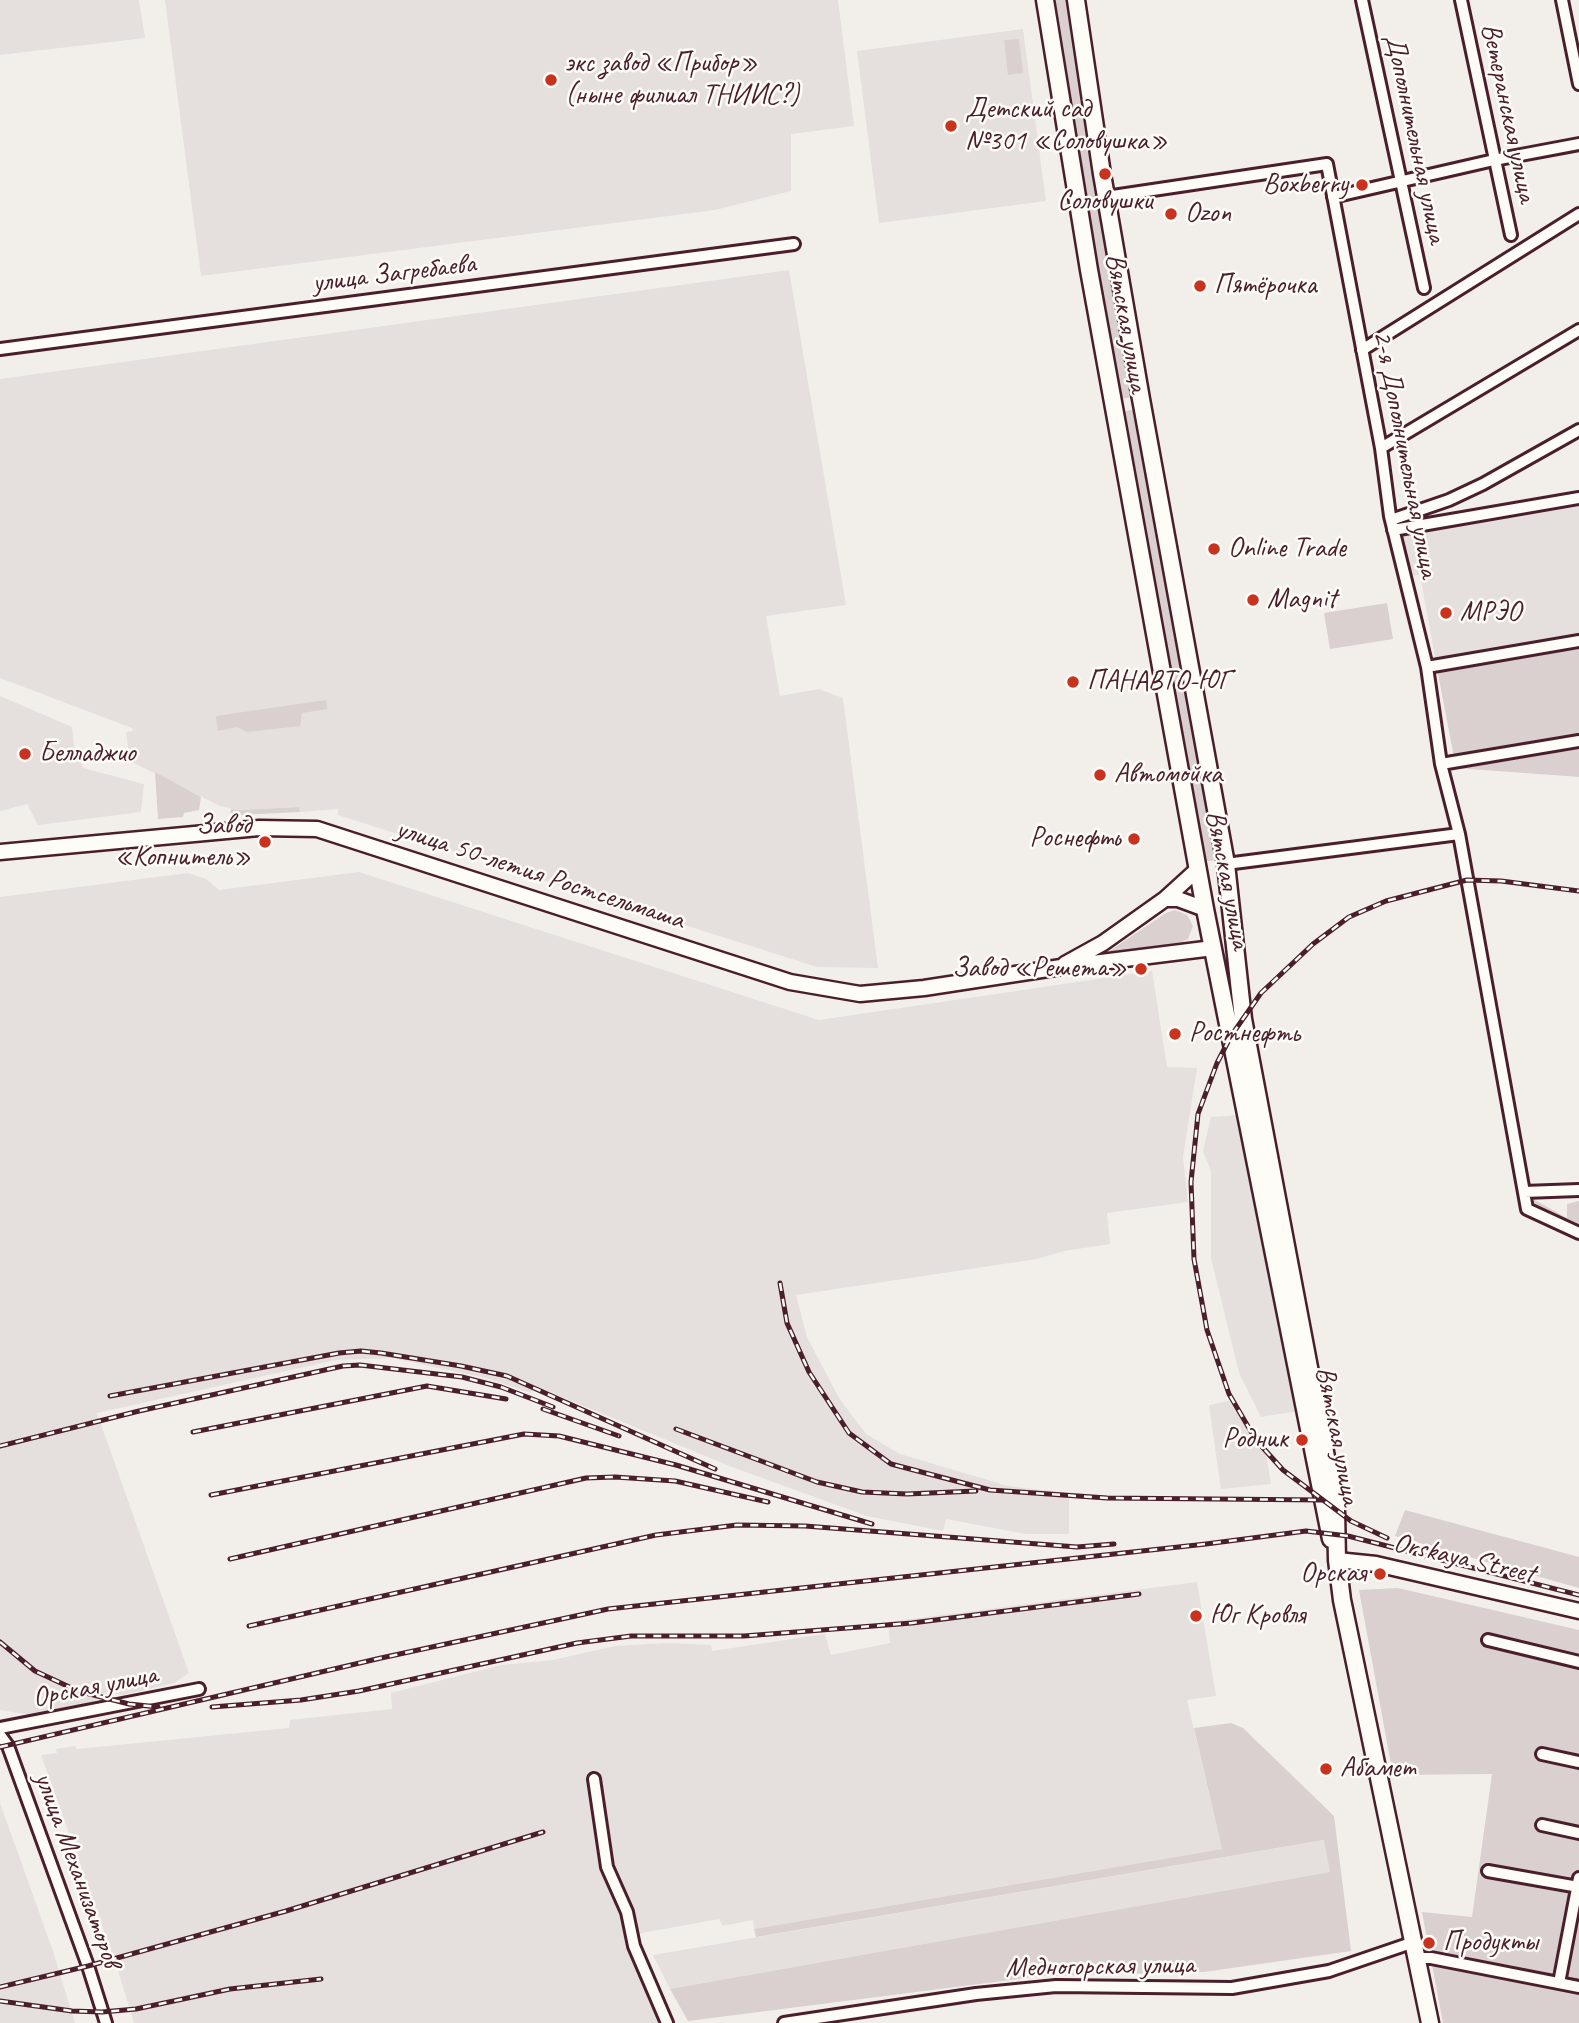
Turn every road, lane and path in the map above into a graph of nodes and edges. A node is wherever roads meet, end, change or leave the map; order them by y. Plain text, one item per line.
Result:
1 (1045, 0) edge
2 (1076, 0) edge
3 (1362, 0) edge
4 (1461, 0) edge
5 (1562, 0) edge
6 (1579, 84) edge
7 (1579, 144) edge
8 (1494, 160) junction
9 (1400, 183) junction
10 (1106, 197) junction
11 (1333, 197) junction
12 (1579, 214) edge
13 (1511, 235) dead end
14 (794, 244) dead end
15 (1424, 288) dead end
16 (1579, 330) edge
17 (0, 349) edge
18 (1362, 350) junction
19 (1141, 399) junction
20 (1114, 405) junction
21 (1579, 430) edge
22 (1381, 448) junction
23 (1579, 498) edge
24 (1392, 525) junction
25 (1579, 641) edge
26 (1427, 667) junction
27 (1579, 741) edge
28 (1441, 764) junction
29 (1459, 834) junction
30 (0, 852) edge
31 (1226, 864) junction
32 (1198, 869) junction
33 (1165, 899) junction
34 (1205, 909) junction
35 (1233, 922) junction
36 (1236, 945) junction
37 (1213, 948) junction
38 (1061, 967) junction
39 (1579, 1190) edge
40 (1524, 1192) junction
41 (1579, 1233) edge
42 (1338, 1560) junction
43 (1579, 1611) edge
44 (1488, 1640) dead end
45 (1579, 1662) edge
46 (199, 1689) dead end
47 (0, 1728) edge
48 (0, 1735) edge
49 (1542, 1754) dead end
50 (1579, 1762) edge
51 (594, 1779) dead end
52 (1542, 1825) dead end
53 (1579, 1833) edge
54 (1488, 1871) dead end
55 (1578, 1883) edge
56 (1415, 1950) junction
57 (1559, 1983) junction
58 (1579, 1987) edge
59 (106, 2023) edge
60 (667, 2023) edge
61 (784, 2023) edge
62 (1430, 2023) edge

1 - 20 main road, Вятская улица
2 - 10 main road, Вятская улица
3 - 9 street, Дополнительная улица
4 - 8 street, Ветеранская улица
5 - 6 street
7 - 8 street
8 - 9 street
8 - 13 street, Ветеранская улица
9 - 11 street
9 - 15 street, Дополнительная улица
10 - 11 street, 2-я Дополнительная улица
10 - 19 main road, Вятская улица
11 - 18 street, 2-я Дополнительная улица
12 - 18 street
14 - 17 street, улица Загребаева
16 - 22 street
18 - 22 street, 2-я Дополнительная улица
19 - 20 main road
19 - 31 main road, Вятская улица
20 - 32 main road, Вятская улица
21 - 24 street
22 - 24 street, 2-я Дополнительная улица
23 - 24 street
24 - 26 street, 2-я Дополнительная улица
25 - 26 street
26 - 28 street, 2-я Дополнительная улица
27 - 28 street
28 - 29 street, 2-я Дополнительная улица
29 - 31 street
29 - 40 street, 2-я Дополнительная улица
30 - 38 main road, улица 50-летия Ростсельмаша
31 - 32 main road
31 - 35 main road, Вятская улица
32 - 33 main road
32 - 34 main road, Вятская улица
33 - 34 main road
33 - 38 main road
34 - 35 main road
34 - 37 main road, Вятская улица
35 - 36 main road, Вятская улица
36 - 37 main road
36 - 42 main road, Вятская улица
37 - 38 main road, улица 50-летия Ростсельмаша
37 - 42 main road, Вятская улица
39 - 40 street
40 - 41 street, 2-я Дополнительная улица
42 - 43 main road, Orskaya Street
42 - 56 main road, Вятская улица
44 - 45 street
46 - 47 street, Орская улица
48 - 59 street, улица Механизаторов
49 - 50 street
51 - 60 street
52 - 53 street
54 - 55 street
55 - 57 street
56 - 57 street
56 - 61 street, Медногорская улица
56 - 62 main road, Вятская улица
57 - 58 street

